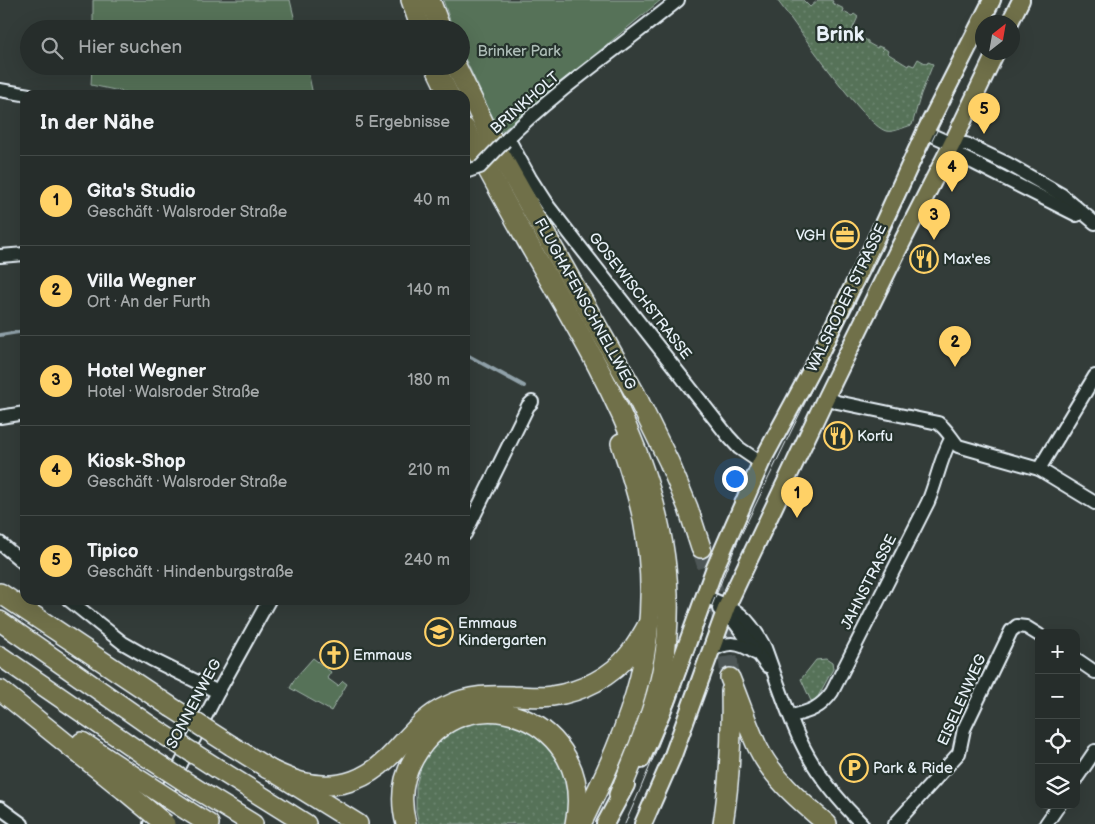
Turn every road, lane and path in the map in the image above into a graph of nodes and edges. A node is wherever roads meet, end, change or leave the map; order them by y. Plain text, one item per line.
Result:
1 (411, 0) edge
2 (430, 0) edge
3 (678, 0) edge
4 (992, 0) edge
5 (1020, 0) edge
6 (1013, 15) edge
7 (418, 20) edge
8 (438, 20) edge
9 (992, 60) edge
10 (440, 75) edge
11 (460, 75) edge
12 (0, 90) edge
13 (447, 90) edge
14 (467, 90) edge
15 (20, 93) edge
16 (470, 96) edge
17 (925, 132) junction
18 (470, 137) edge
19 (506, 139) junction
20 (952, 144) junction
21 (470, 170) edge
22 (1093, 222) edge
23 (20, 254) edge
24 (0, 256) edge
25 (1095, 376) edge
26 (826, 397) junction
27 (532, 402) dead end
28 (618, 407) junction
29 (20, 414) edge
30 (0, 417) edge
31 (951, 439) junction
32 (761, 463) junction
33 (1039, 469) junction
34 (1095, 503) edge
35 (470, 524) edge
36 (0, 544) edge
37 (701, 548) tunnel mouth
38 (20, 560) edge
39 (0, 592) edge
40 (704, 596) junction
41 (75, 605) edge
42 (266, 605) edge
43 (726, 609) junction
44 (0, 621) edge
45 (650, 621) junction
46 (1035, 633) edge
47 (711, 650) junction
48 (0, 656) edge
49 (761, 658) junction
50 (1080, 663) edge
51 (1095, 672) edge
52 (778, 682) junction
53 (0, 689) edge
54 (218, 692) junction
55 (791, 716) junction
56 (1095, 750) edge
57 (266, 768) junction
58 (1080, 773) edge
59 (128, 782) junction
60 (619, 795) junction
61 (0, 808) edge
62 (1056, 809) edge
63 (22, 824) edge
64 (150, 824) edge
65 (166, 824) edge
66 (209, 824) edge
67 (253, 824) edge
68 (306, 824) edge
69 (358, 824) edge
70 (406, 824) edge
71 (575, 824) edge
72 (581, 824) edge
73 (605, 824) edge
74 (643, 824) edge
75 (722, 824) edge
76 (827, 824) edge
77 (862, 824) edge
78 (895, 824) edge
79 (1046, 824) edge

1 - 7 highway
2 - 8 highway
3 - 19 street, BRINKHOLT
4 - 17 main road, WALSRODER STRASSE
5 - 6 main road
9 - 20 main road, WALSRODER STRASSE
10 - 13 highway
11 - 14 highway, FLUGHAFENSCHNELLWEG
12 - 15 street
16 - 37 highway, FLUGHAFENSCHNELLWEG
17 - 20 street
17 - 32 main road, WALSRODER STRASSE
18 - 28 highway, FLUGHAFENSCHNELLWEG
19 - 21 street, BRINKHOLT, bridge
19 - 32 street, GOSEWISCHSTRASSE
20 - 22 street
20 - 26 main road, WALSRODER STRASSE
23 - 24 street
25 - 33 street
26 - 31 street
26 - 43 main road, WALSRODER STRASSE
27 - 35 street
28 - 45 highway
28 - 60 highway, FLUGHAFENSCHNELLWEG
29 - 30 street
31 - 33 street
31 - 55 street, JAHNSTRASSE
32 - 40 main road, WALSRODER STRASSE
33 - 34 street
36 - 38 street
39 - 57 highway, bridge
40 - 43 street
40 - 60 main road, WALSRODER STRASSE
41 - 54 street
42 - 54 street, SONNENWEG
43 - 47 main road, WALSRODER STRASSE
43 - 49 street
43 - 52 street
44 - 68 highway, bridge
45 - 57 highway
45 - 72 highway
46 - 78 street, EISELENWEG
47 - 49 street
47 - 74 main road, WALSRODER STRASSE
48 - 67 highway, bridge
49 - 52 street
50 - 51 street
52 - 55 street
53 - 59 highway
54 - 64 street, SONNENWEG
55 - 77 street
56 - 58 street
57 - 69 highway
59 - 65 highway, bridge
59 - 66 highway, bridge
60 - 73 main road, WALSRODER STRASSE
61 - 63 street
62 - 79 street
70 - 71 highway
75 - 76 highway

